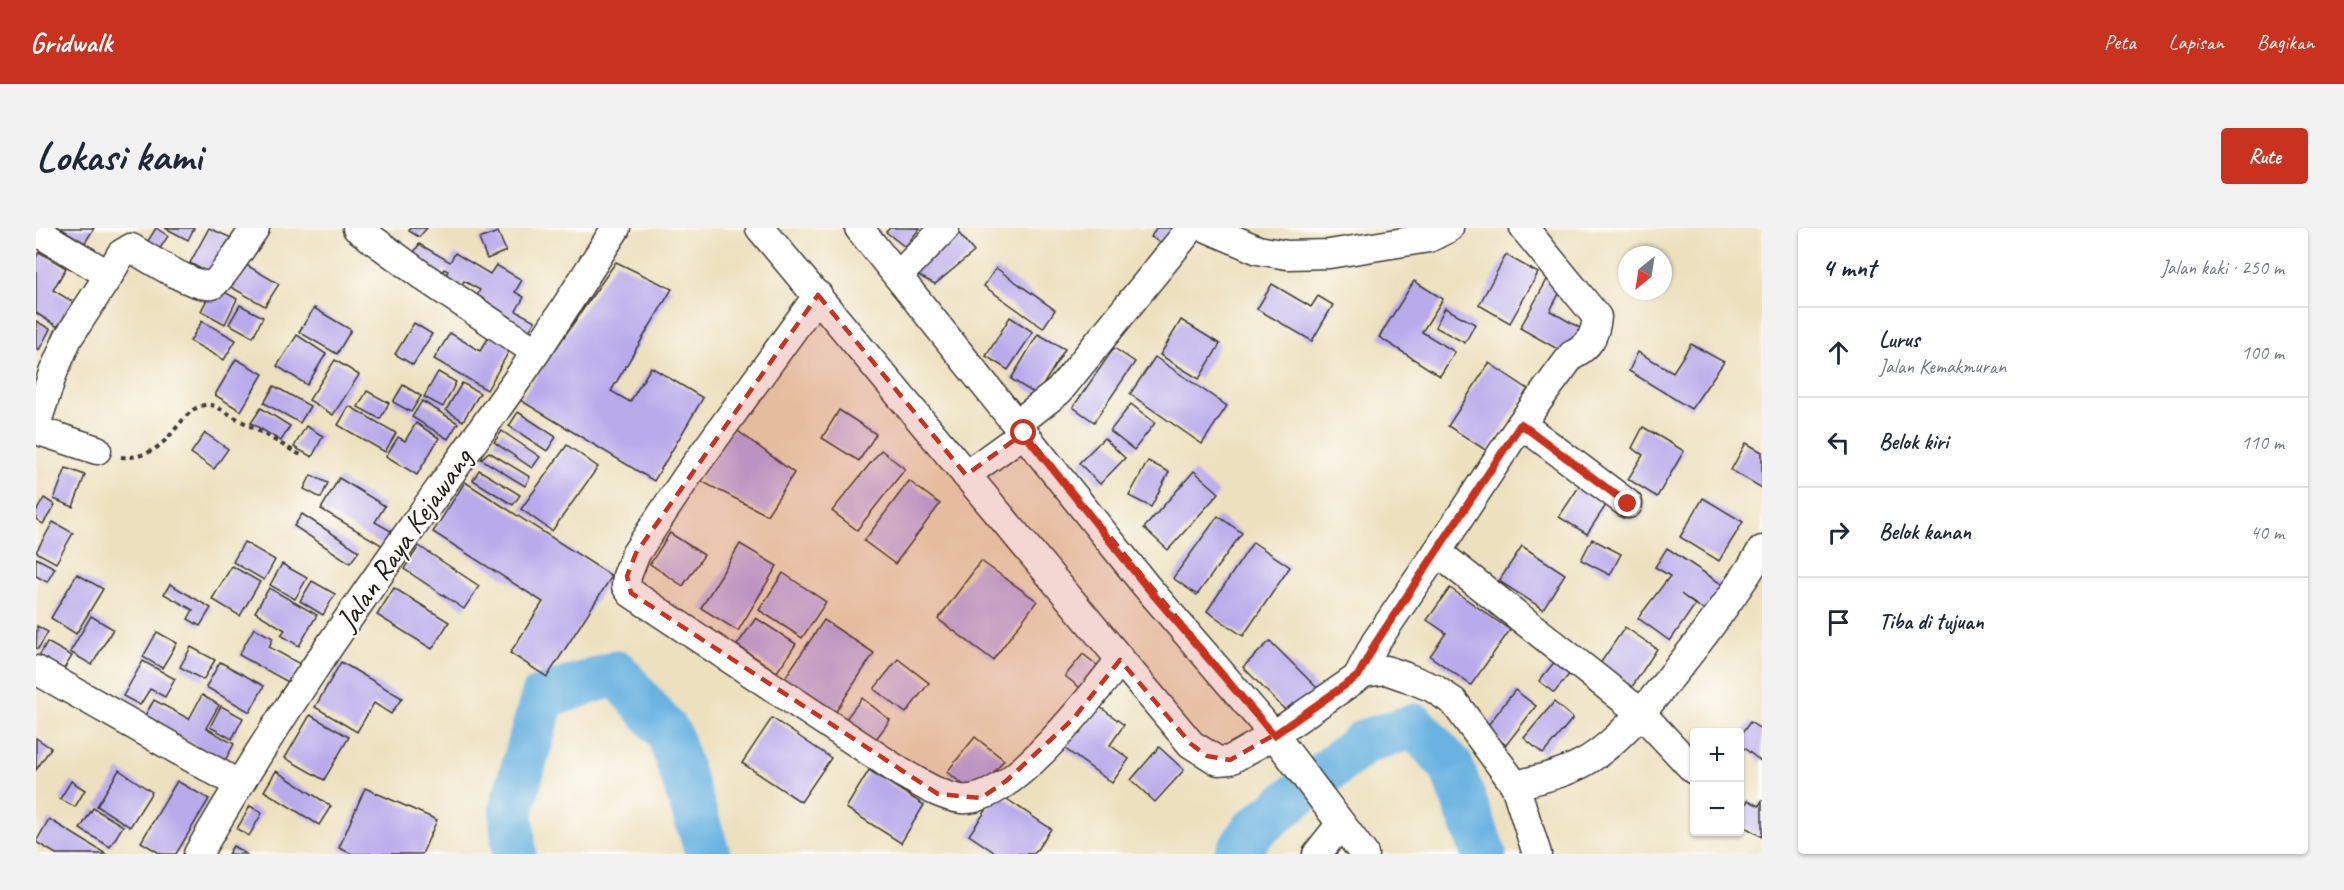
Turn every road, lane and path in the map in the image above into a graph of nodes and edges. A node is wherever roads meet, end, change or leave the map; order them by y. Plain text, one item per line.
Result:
1 (255, 228) edge
2 (357, 228) edge
3 (616, 228) edge
4 (760, 228) edge
5 (859, 228) edge
6 (945, 228) edge
7 (1191, 228) edge
8 (1207, 228) edge
9 (1449, 228) edge
10 (1524, 228) edge
11 (36, 231) edge
12 (109, 275) junction
13 (898, 276) junction
14 (818, 295) junction
15 (536, 352) junction
16 (36, 424) edge
17 (1521, 424) junction
18 (36, 430) edge
19 (1020, 431) junction
20 (97, 450) joint
21 (304, 457) dead end
22 (971, 472) junction
23 (1628, 504) dead end
24 (1762, 550) edge
25 (1437, 552) junction
26 (1120, 660) junction
27 (36, 670) edge
28 (1358, 676) junction
29 (1641, 713) junction
30 (1274, 735) junction
31 (1690, 765) edge
32 (238, 784) junction
33 (1515, 785) junction
34 (1340, 825) junction
35 (198, 854) edge
36 (1317, 854) edge
37 (1364, 854) edge
38 (1537, 854) edge

1 - 12 street
2 - 15 street
3 - 15 street, Jalan Raya Kejawang
4 - 14 street
5 - 13 street
6 - 13 street
7 - 19 street
8 - 9 street
10 - 17 street
11 - 12 street
12 - 16 street
13 - 19 street
14 - 22 street
14 - 26 street
15 - 32 street, Jalan Raya Kejawang
17 - 23 street
17 - 25 street
18 - 20 street
19 - 22 street
19 - 30 street
20 - 21 path
22 - 26 street
24 - 29 street
25 - 28 street
25 - 29 street
26 - 30 street
27 - 32 street
28 - 30 street
28 - 33 street
29 - 31 street
29 - 33 street
30 - 34 street
32 - 35 street, Jalan Raya Kejawang
33 - 38 street
34 - 36 street
34 - 37 street

